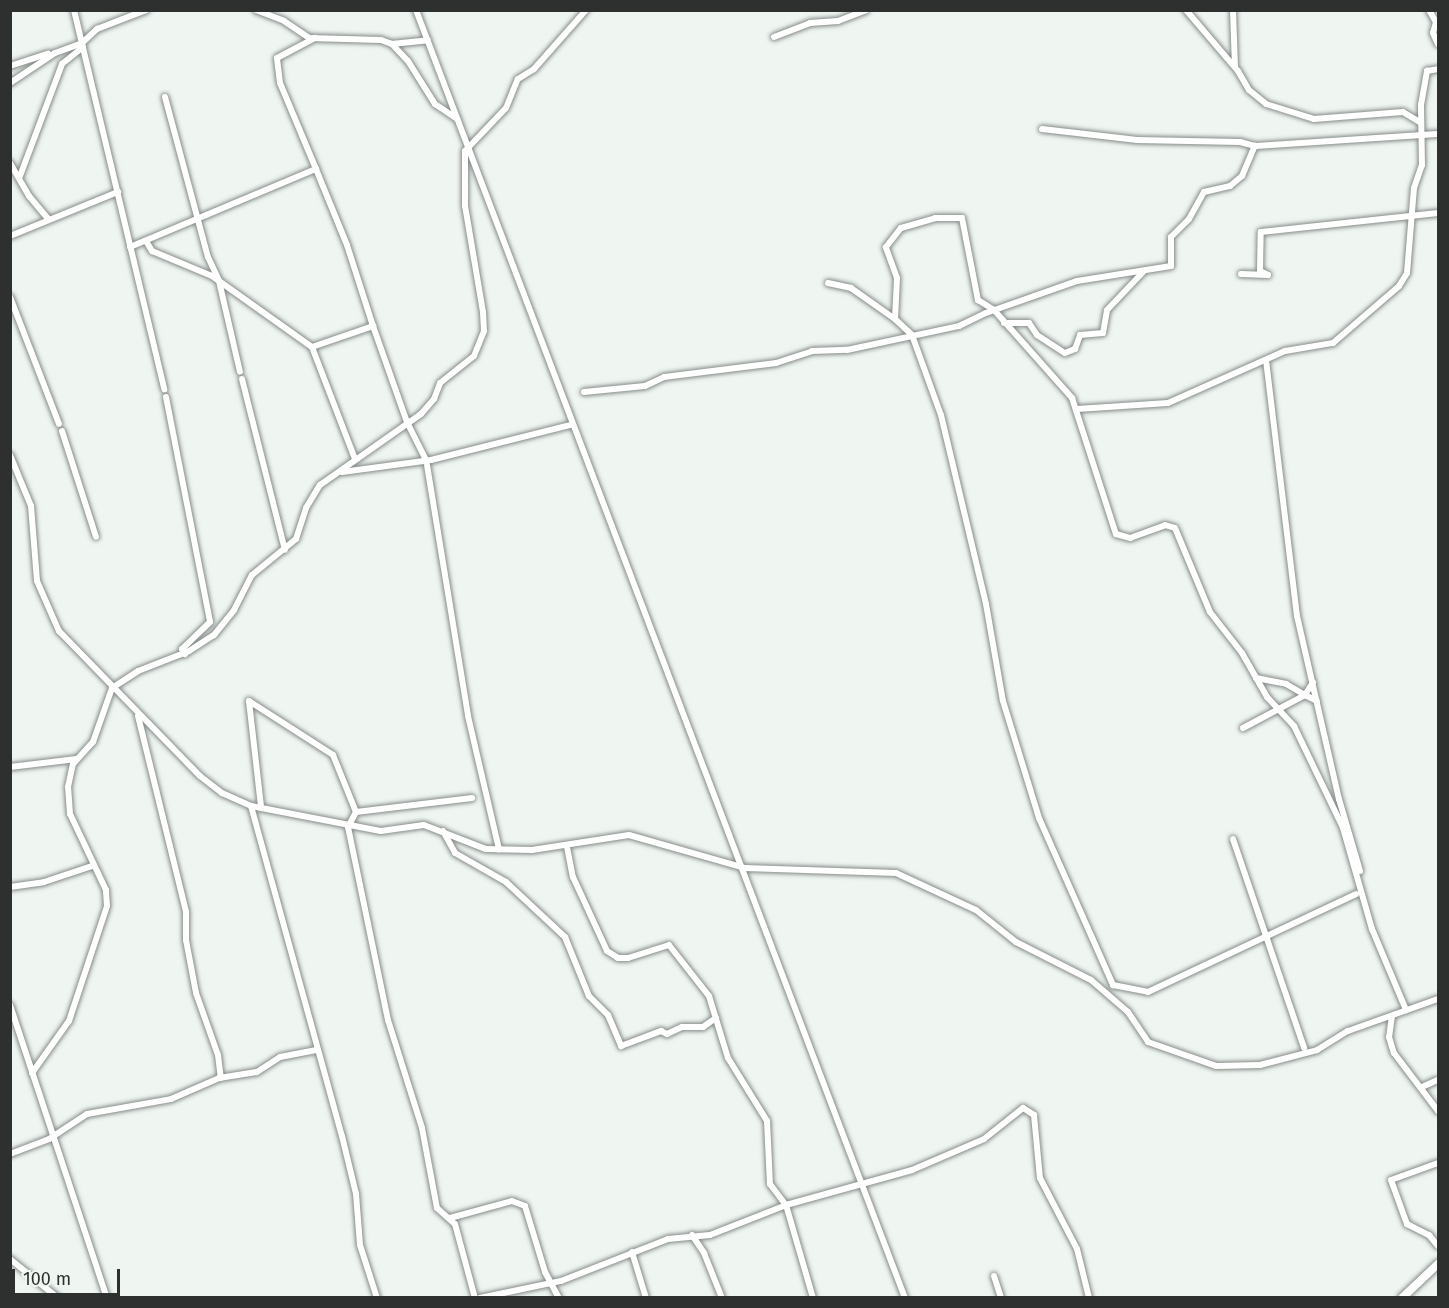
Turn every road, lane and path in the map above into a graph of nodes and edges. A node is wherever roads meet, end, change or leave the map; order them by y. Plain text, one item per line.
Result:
1 (74, 10) edge
2 (146, 10) edge
3 (256, 10) edge
4 (416, 10) edge
5 (586, 10) edge
6 (866, 10) edge
7 (1186, 10) edge
8 (1233, 10) edge
9 (1429, 10) edge
10 (315, 38) junction
11 (774, 38) dead end
12 (428, 40) junction
13 (392, 44) junction
14 (1438, 44) edge
15 (82, 45) junction
16 (55, 53) junction
17 (10, 66) edge
18 (1235, 68) junction
19 (1438, 69) edge
20 (10, 83) edge
21 (165, 97) dead end
22 (458, 120) junction
23 (1420, 123) junction
24 (1042, 129) dead end
25 (1421, 134) junction
26 (1438, 134) edge
27 (1255, 146) junction
28 (467, 147) junction
29 (10, 163) edge
30 (316, 169) junction
31 (20, 176) junction
32 (117, 192) junction
33 (1438, 213) edge
34 (1412, 217) junction
35 (49, 220) junction
36 (198, 220) junction
37 (10, 236) edge
38 (146, 241) junction
39 (130, 248) junction
40 (1143, 272) dead end
41 (1241, 274) dead end
42 (219, 281) junction
43 (828, 283) dead end
44 (10, 297) edge
45 (994, 310) junction
46 (895, 319) junction
47 (1004, 323) junction
48 (373, 326) junction
49 (912, 335) junction
50 (312, 347) junction
51 (1266, 360) junction
52 (584, 392) dead end
53 (1077, 409) junction
54 (407, 422) junction
55 (570, 425) dead end
56 (10, 455) edge
57 (355, 459) junction
58 (426, 463) junction
59 (342, 471) dead end
60 (96, 537) dead end
61 (285, 550) junction
62 (185, 654) junction
63 (1256, 678) junction
64 (1313, 682) junction
65 (112, 688) junction
66 (1305, 695) junction
67 (1317, 701) junction
68 (1278, 711) junction
69 (137, 716) junction
70 (1243, 728) dead end
71 (77, 759) junction
72 (10, 767) edge
73 (472, 798) dead end
74 (251, 806) junction
75 (261, 807) junction
76 (356, 812) junction
77 (348, 827) junction
78 (443, 831) junction
79 (1233, 839) dead end
80 (567, 847) junction
81 (499, 849) junction
82 (92, 866) junction
83 (745, 868) junction
84 (10, 887) edge
85 (1356, 894) dead end
86 (1364, 897) junction
87 (1266, 938) junction
88 (1438, 999) edge
89 (10, 1005) edge
90 (1406, 1010) junction
91 (1392, 1016) junction
92 (716, 1018) junction
93 (1304, 1048) dead end
94 (316, 1050) junction
95 (32, 1073) junction
96 (221, 1078) junction
97 (1438, 1080) edge
98 (1422, 1087) junction
99 (1438, 1111) edge
100 (52, 1136) junction
101 (10, 1154) edge
102 (1438, 1163) edge
103 (864, 1184) junction
104 (786, 1205) junction
105 (450, 1218) junction
106 (693, 1235) junction
107 (1438, 1246) edge
108 (632, 1252) junction
109 (10, 1259) edge
110 (1438, 1264) edge
111 (994, 1276) dead end
112 (551, 1282) junction
113 (58, 1298) edge
114 (107, 1298) edge
115 (376, 1298) edge
116 (475, 1298) edge
117 (480, 1298) edge
118 (559, 1298) edge
119 (646, 1298) edge
120 (722, 1298) edge
121 (813, 1298) edge
122 (905, 1298) edge
123 (1001, 1298) edge
124 (1089, 1298) edge
125 (1402, 1298) edge

1 - 15 street
2 - 15 street
3 - 10 street
4 - 12 street
5 - 28 street
6 - 11 street
7 - 18 street
8 - 18 street
9 - 14 street
10 - 13 street
10 - 30 street
12 - 13 street
12 - 22 street
13 - 22 street
15 - 16 street
15 - 31 street
15 - 32 street
16 - 17 street
16 - 20 street
18 - 23 street
19 - 23 street
21 - 36 street
22 - 28 street
23 - 25 street
24 - 27 street
25 - 26 street
25 - 27 street
25 - 34 street
27 - 45 street
28 - 54 street
28 - 83 street
29 - 31 street
30 - 36 street
30 - 48 street
31 - 35 street
32 - 35 street
32 - 39 street
33 - 34 street
34 - 41 street
34 - 51 street
35 - 37 street
36 - 38 street
36 - 42 street
38 - 39 street
38 - 42 street
39 - 62 street
40 - 47 street
42 - 50 street
42 - 61 street
43 - 46 street
44 - 60 street
45 - 46 street
45 - 47 street
45 - 49 street
46 - 49 street
47 - 53 street
48 - 50 street
48 - 54 street
49 - 52 street
49 - 87 street
50 - 57 street
51 - 53 street
51 - 64 street
53 - 63 street
54 - 57 street
54 - 58 street
55 - 58 street
56 - 65 street
57 - 61 street
58 - 59 street
58 - 81 street
61 - 62 street
62 - 65 street
63 - 66 street
63 - 68 street
64 - 66 street
64 - 67 street
65 - 69 street
65 - 71 street
66 - 67 street
66 - 68 street
67 - 86 street
68 - 70 street
68 - 86 street
69 - 74 street
69 - 96 street
71 - 72 street
71 - 82 street
73 - 76 street
74 - 75 street
74 - 94 street
75 - 76 street
75 - 77 street
76 - 77 street
77 - 78 street
77 - 105 street
78 - 81 street
78 - 92 street
79 - 87 street
80 - 81 street
80 - 83 street
80 - 92 street
82 - 84 street
82 - 95 street
83 - 91 street
83 - 103 street
85 - 87 street
86 - 90 street
87 - 93 street
88 - 90 street
89 - 95 street
90 - 91 street
91 - 98 street
92 - 104 street
94 - 96 street
94 - 115 street
95 - 100 street
96 - 100 street
97 - 98 street
98 - 99 street
100 - 101 street
100 - 114 street
102 - 107 street
103 - 104 street
103 - 122 street
103 - 124 street
104 - 106 street
104 - 121 street
105 - 112 street
105 - 116 street
106 - 108 street
106 - 120 street
108 - 112 street
108 - 119 street
109 - 113 street
110 - 125 street
111 - 123 street
112 - 117 street
112 - 118 street

